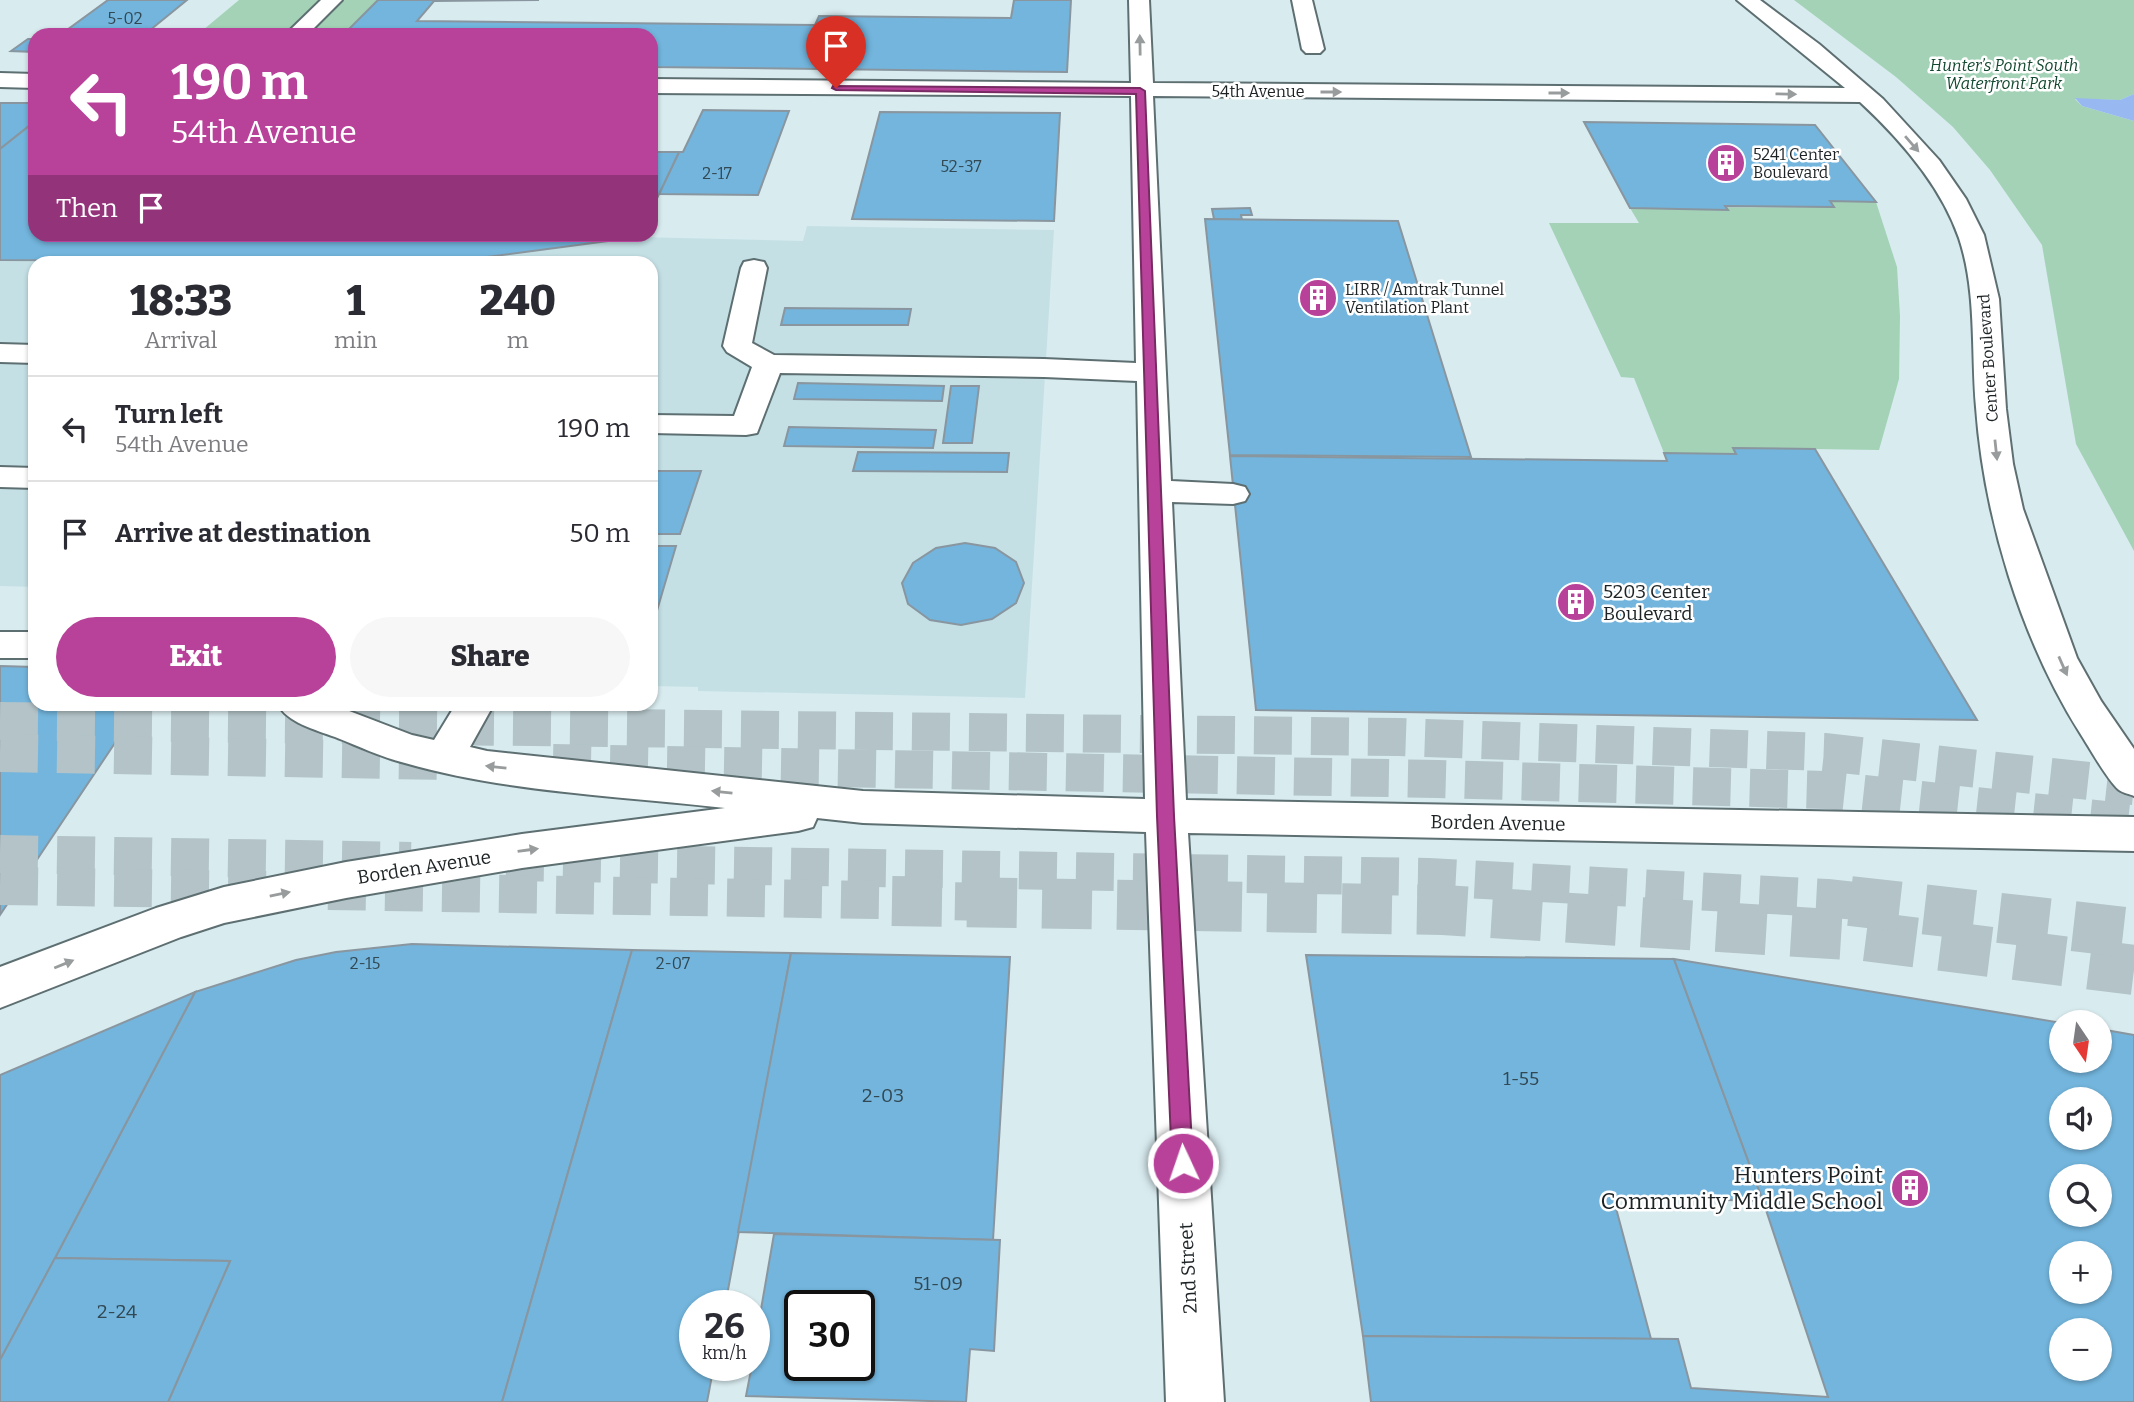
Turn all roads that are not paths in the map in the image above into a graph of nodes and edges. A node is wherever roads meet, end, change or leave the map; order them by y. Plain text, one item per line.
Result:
1 (332, 0) edge
2 (1139, 0) edge
3 (1302, 0) edge
4 (1747, 0) edge
5 (302, 28) edge
6 (1313, 49) dead end
7 (0, 80) edge
8 (28, 80) edge
9 (658, 86) edge
10 (1140, 91) junction
11 (1865, 95) junction
12 (754, 268) dead end
13 (0, 353) edge
14 (28, 354) edge
15 (768, 364) junction
16 (1150, 373) junction
17 (658, 424) edge
18 (0, 477) edge
19 (28, 478) edge
20 (1154, 491) junction
21 (1234, 494) dead end
22 (0, 645) edge
23 (28, 645) edge
24 (313, 711) edge
25 (471, 711) edge
26 (444, 758) junction
27 (2134, 780) edge
28 (863, 807) junction
29 (1166, 816) junction
30 (2134, 834) edge
31 (0, 988) edge
32 (1195, 1402) edge

1 - 5 street
10 -> 2 street, 2nd Street
3 - 6 street
4 - 11 street, Center Boulevard
7 - 8 street
9 - 10 street, 54th Avenue
10 -> 11 street, 54th Avenue
10 - 16 street, 2nd Street
11 -> 27 street, Center Boulevard
12 - 15 street
13 - 14 street
15 - 16 street
15 - 17 street
16 - 20 street, 2nd Street
18 - 19 street
20 - 21 street
20 - 29 street, 2nd Street
22 - 23 street
24 - 26 street, Borden Avenue
25 - 26 street
28 -> 26 street, Borden Avenue
28 - 29 street, Borden Avenue
31 -> 28 street, Borden Avenue
29 - 30 street, Borden Avenue
29 - 32 street, 2nd Street

